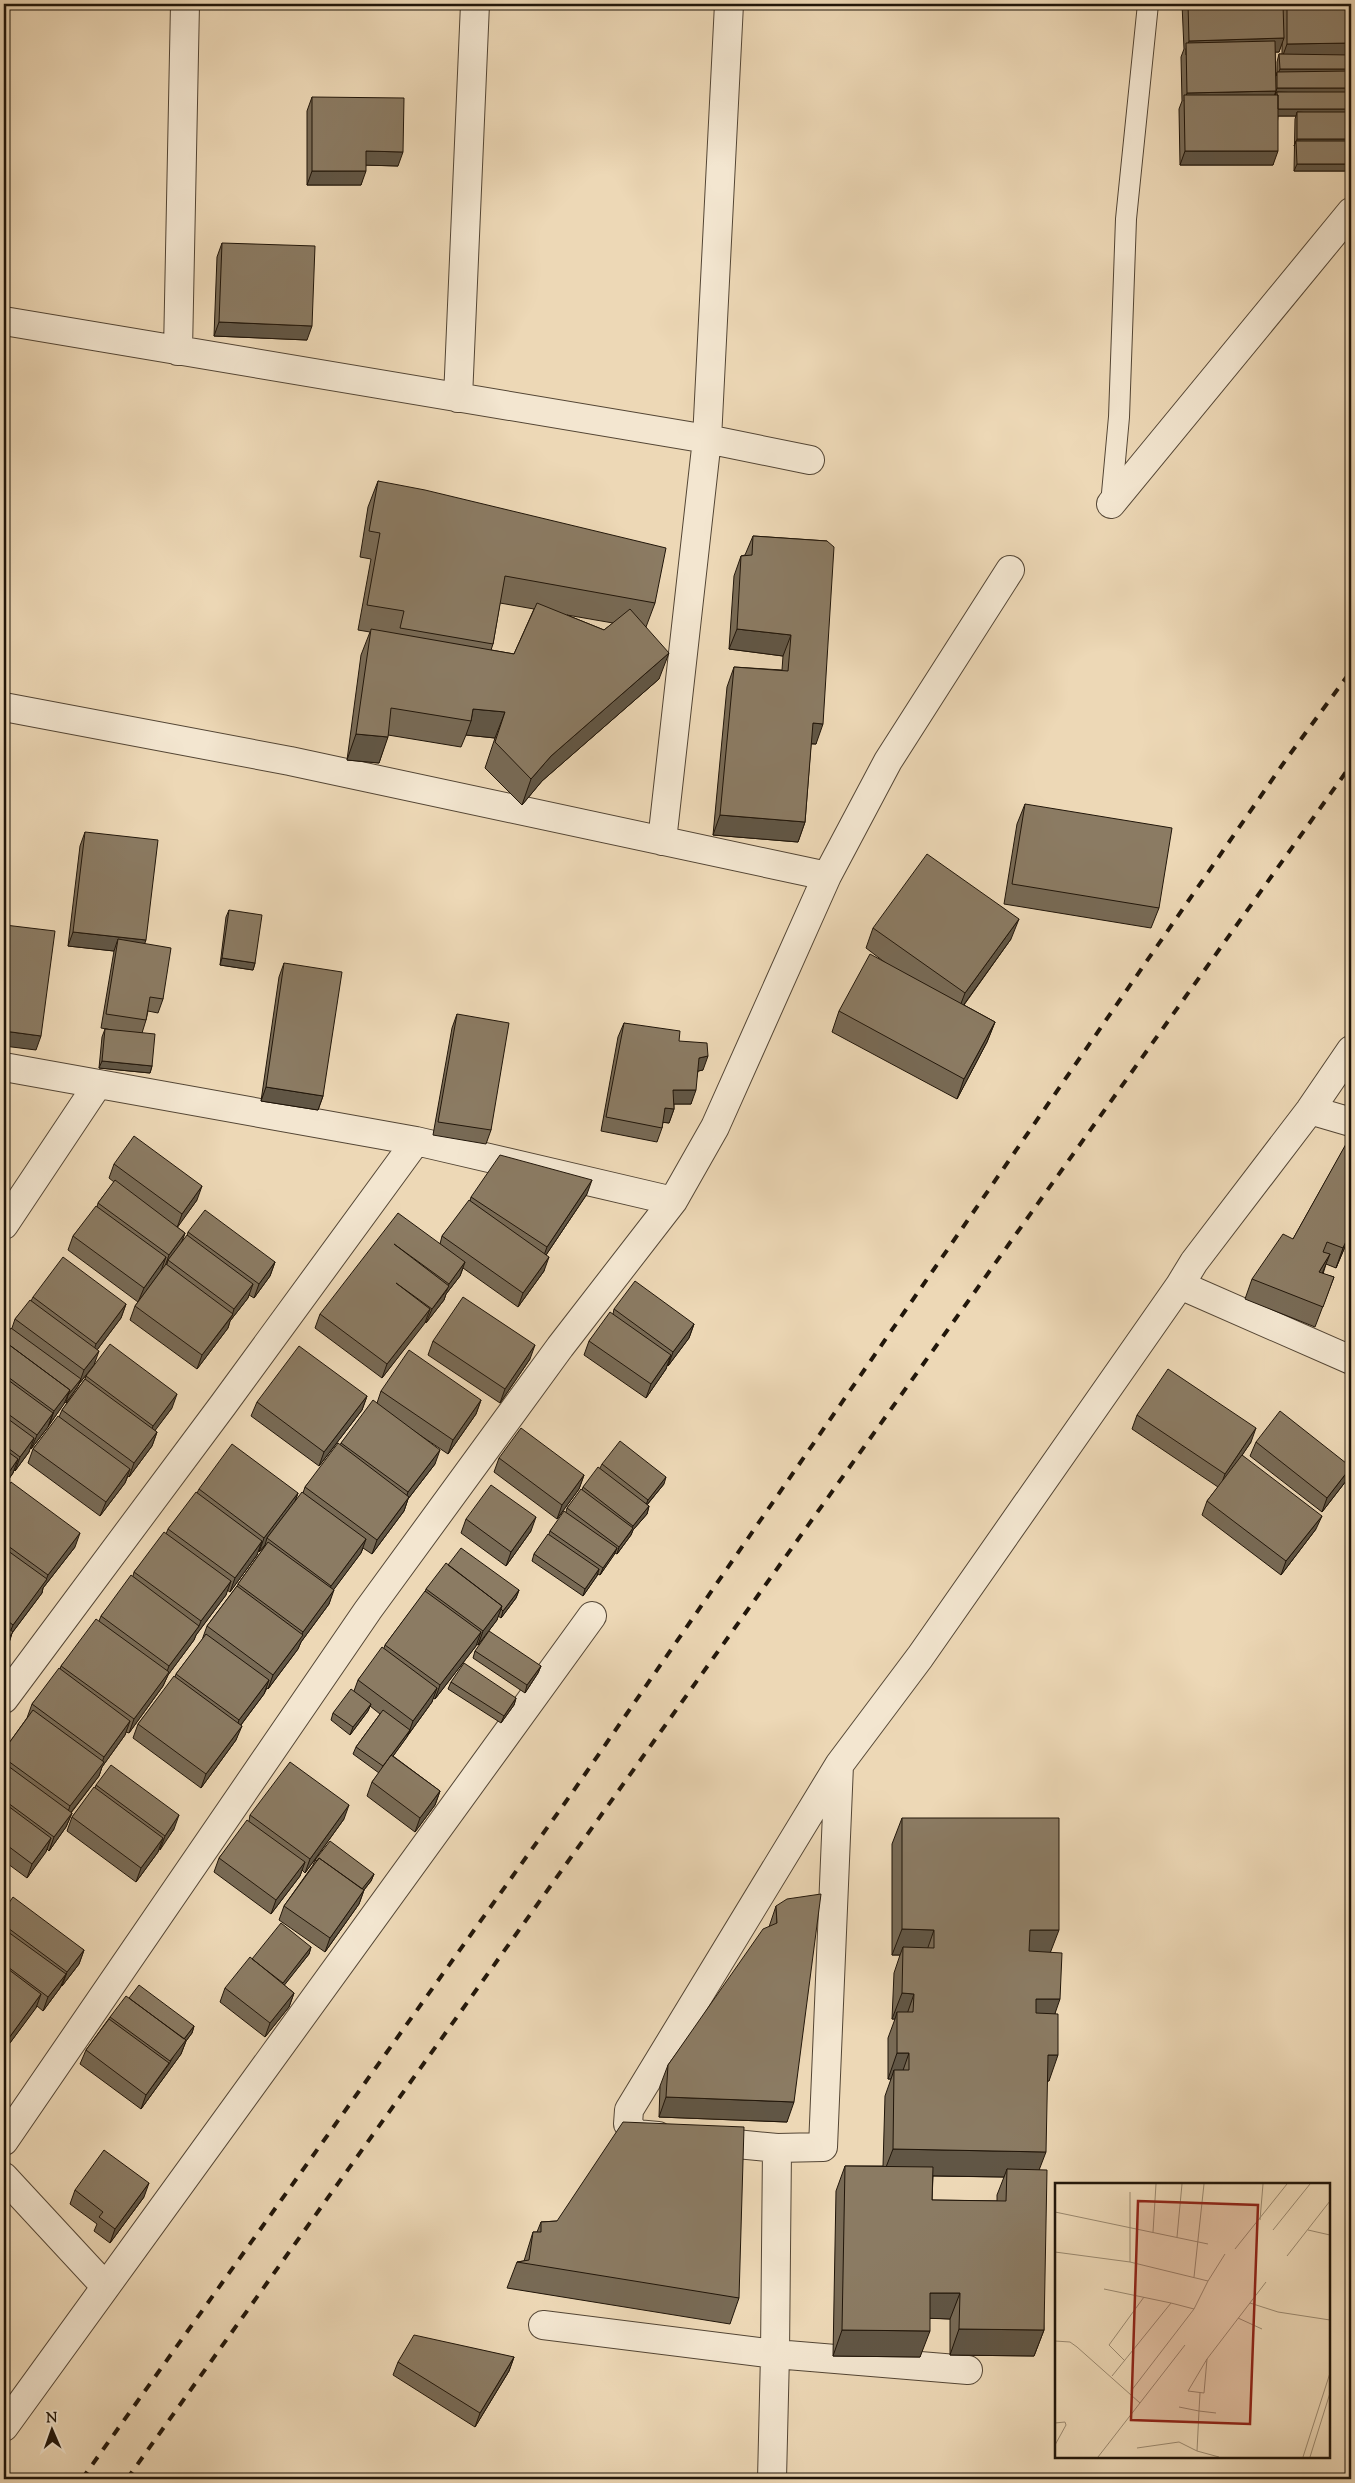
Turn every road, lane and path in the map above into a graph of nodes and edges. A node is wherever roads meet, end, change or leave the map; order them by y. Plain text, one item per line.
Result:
1 (185, 4) edge
2 (475, 4) edge
3 (729, 4) edge
4 (1148, 4) edge
5 (1351, 212) edge
6 (4, 321) edge
7 (178, 351) junction
8 (458, 398) junction
9 (706, 439) junction
10 (810, 460) dead end
11 (1111, 504) joint
12 (1010, 570) dead end
13 (4, 707) edge
14 (662, 841) junction
15 (827, 876) junction
16 (1351, 1050) edge
17 (4, 1068) edge
18 (98, 1084) junction
19 (1310, 1110) junction
20 (1351, 1122) edge
21 (416, 1141) junction
22 (673, 1201) junction
23 (4, 1225) edge
24 (1180, 1285) junction
25 (1351, 1360) edge
26 (592, 1616) dead end
27 (4, 1699) edge
28 (839, 1765) junction
29 (4, 2141) edge
30 (777, 2148) junction
31 (4, 2177) edge
32 (105, 2286) junction
33 (544, 2325) dead end
34 (775, 2354) junction
35 (968, 2370) dead end
36 (4, 2427) edge
37 (772, 2479) edge

1 - 7 street
2 - 8 street
3 - 9 street
4 - 11 lane
5 - 11 street
6 - 7 street
7 - 8 street
8 - 9 street
9 - 10 street
9 - 14 street
12 - 15 street
13 - 14 street
14 - 15 street
15 - 22 street
16 - 19 street
17 - 18 street
18 - 21 street
18 - 23 street
19 - 20 street
19 - 24 street
21 - 22 street
21 - 27 street
22 - 29 street
24 - 25 street
24 - 28 street
26 - 32 street
28 - 30 street
28 - 30 street
30 - 34 street
31 - 32 street
32 - 36 street
33 - 34 street
34 - 35 street
34 - 37 street

